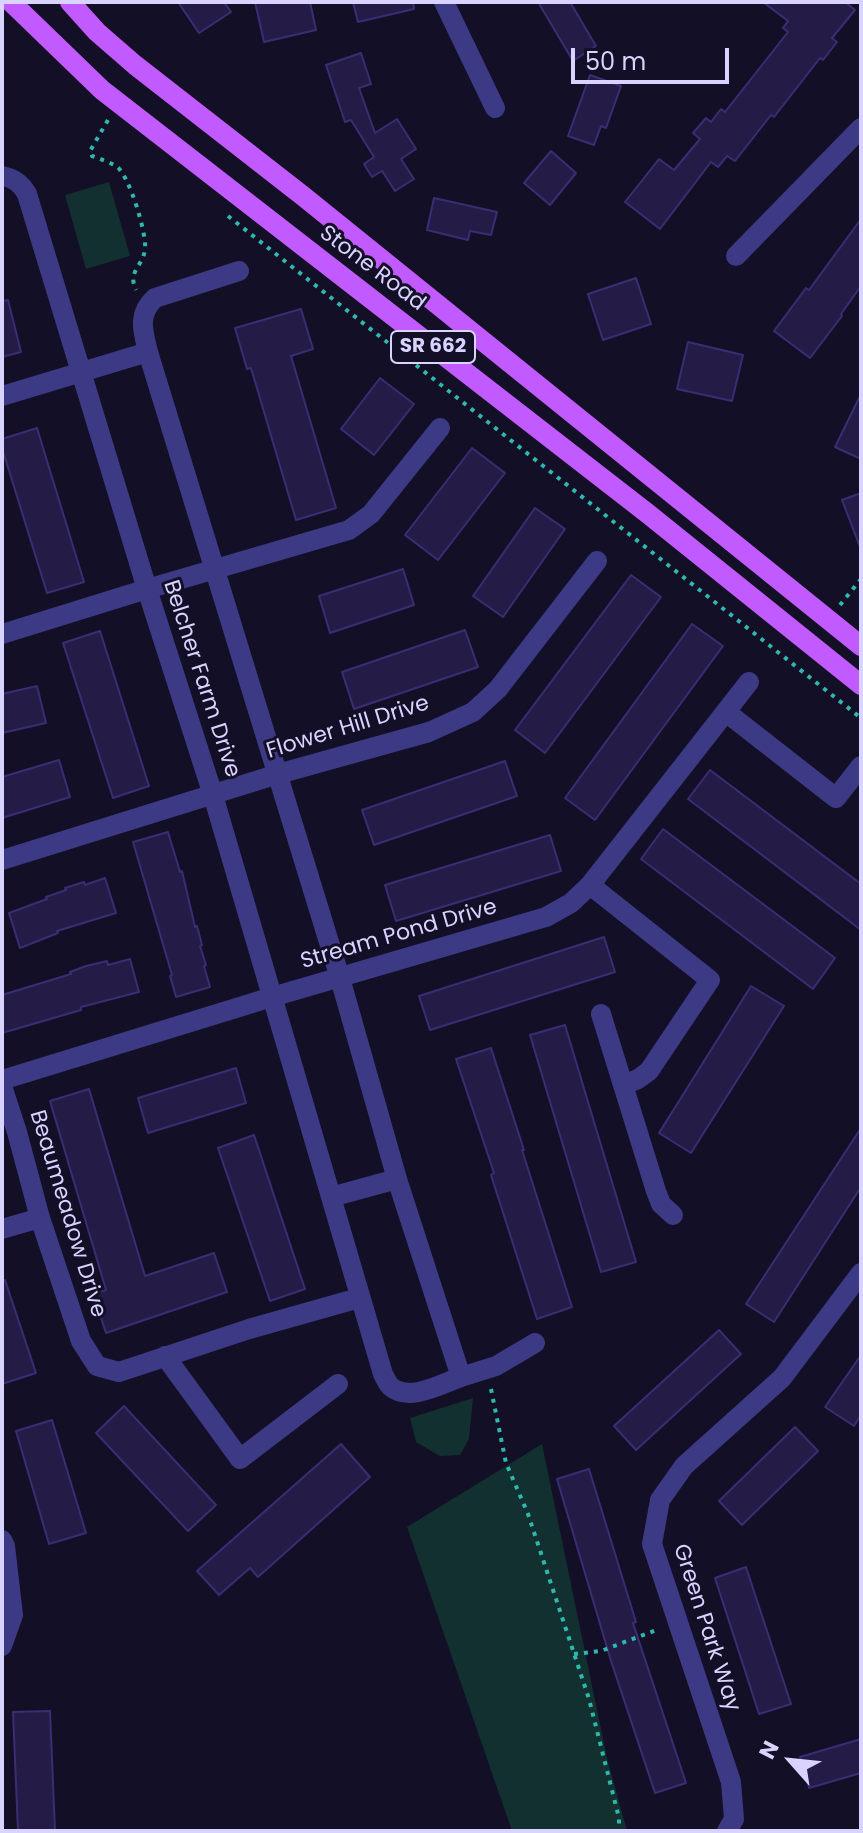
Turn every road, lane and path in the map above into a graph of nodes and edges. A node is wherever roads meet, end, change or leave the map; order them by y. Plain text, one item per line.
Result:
1 (11, 2) edge
2 (70, 2) edge
3 (444, 2) edge
4 (121, 105) junction
5 (495, 108) dead end
6 (861, 128) edge
7 (9, 178) edge
8 (224, 213) dead end
9 (736, 256) dead end
10 (239, 271) dead end
11 (149, 304) junction
12 (148, 352) junction
13 (82, 373) junction
14 (2, 396) edge
15 (440, 428) dead end
16 (597, 561) dead end
17 (215, 569) junction
18 (861, 579) edge
19 (147, 589) junction
20 (829, 620) junction
21 (2, 634) edge
22 (861, 646) edge
23 (749, 682) dead end
24 (861, 685) edge
25 (726, 712) junction
26 (861, 718) edge
27 (861, 766) edge
28 (278, 774) junction
29 (213, 795) junction
30 (2, 860) edge
31 (590, 885) junction
32 (340, 978) junction
33 (272, 997) junction
34 (601, 1014) dead end
35 (2, 1083) edge
36 (624, 1085) junction
37 (397, 1179) junction
38 (331, 1197) junction
39 (673, 1215) dead end
40 (40, 1218) junction
41 (2, 1229) edge
42 (861, 1273) edge
43 (359, 1298) junction
44 (535, 1343) dead end
45 (165, 1356) junction
46 (487, 1369) junction
47 (461, 1377) junction
48 (338, 1384) dead end
49 (2, 1540) edge
50 (678, 1622) junction
51 (2, 1646) edge
52 (574, 1654) junction
53 (619, 1831) edge
54 (727, 1831) edge

1 - 4 main road, Stone Road / SR 662
2 - 20 main road, Stone Road / SR 662
3 - 5 street
4 - 11 path
4 - 24 main road, Stone Road / SR 662
6 - 9 street
7 - 13 street, Belcher Farm Drive
8 - 26 path
10 - 11 street
11 - 12 street, Belcher Farm Drive
12 - 13 street
12 - 17 street, Belcher Farm Drive
13 - 14 street
13 - 19 street, Belcher Farm Drive
15 - 17 street
16 - 28 street, Flower Hill Drive
17 - 19 street
17 - 28 street, Belcher Farm Drive
18 - 20 path
19 - 21 street
19 - 29 street, Belcher Farm Drive
20 - 22 main road, Stone Road / SR 662
23 - 25 street, Stream Pond Drive
25 - 27 street
25 - 31 street, Stream Pond Drive
28 - 29 street, Flower Hill Drive
28 - 32 street, Belcher Farm Drive
29 - 30 street, Flower Hill Drive
29 - 33 street, Belcher Farm Drive
31 - 32 street, Stream Pond Drive
31 - 36 street
32 - 33 street, Stream Pond Drive
32 - 37 street, Belcher Farm Drive
33 - 35 street, Stream Pond Drive
33 - 38 street, Belcher Farm Drive
34 - 36 street
35 - 40 street, Beaumeadow Drive
36 - 39 street
37 - 38 street
37 - 47 street, Belcher Farm Drive
38 - 43 street, Belcher Farm Drive
40 - 41 street
40 - 45 street, Beaumeadow Drive
42 - 50 street, Green Park Way
43 - 45 street, Beaumeadow Drive
43 - 47 street, Belcher Farm Drive
44 - 46 street, Belcher Farm Drive
45 - 48 street
46 - 47 street, Belcher Farm Drive
46 - 52 path
49 - 51 street
50 - 52 path
50 - 54 street, Green Park Way
52 - 53 path

